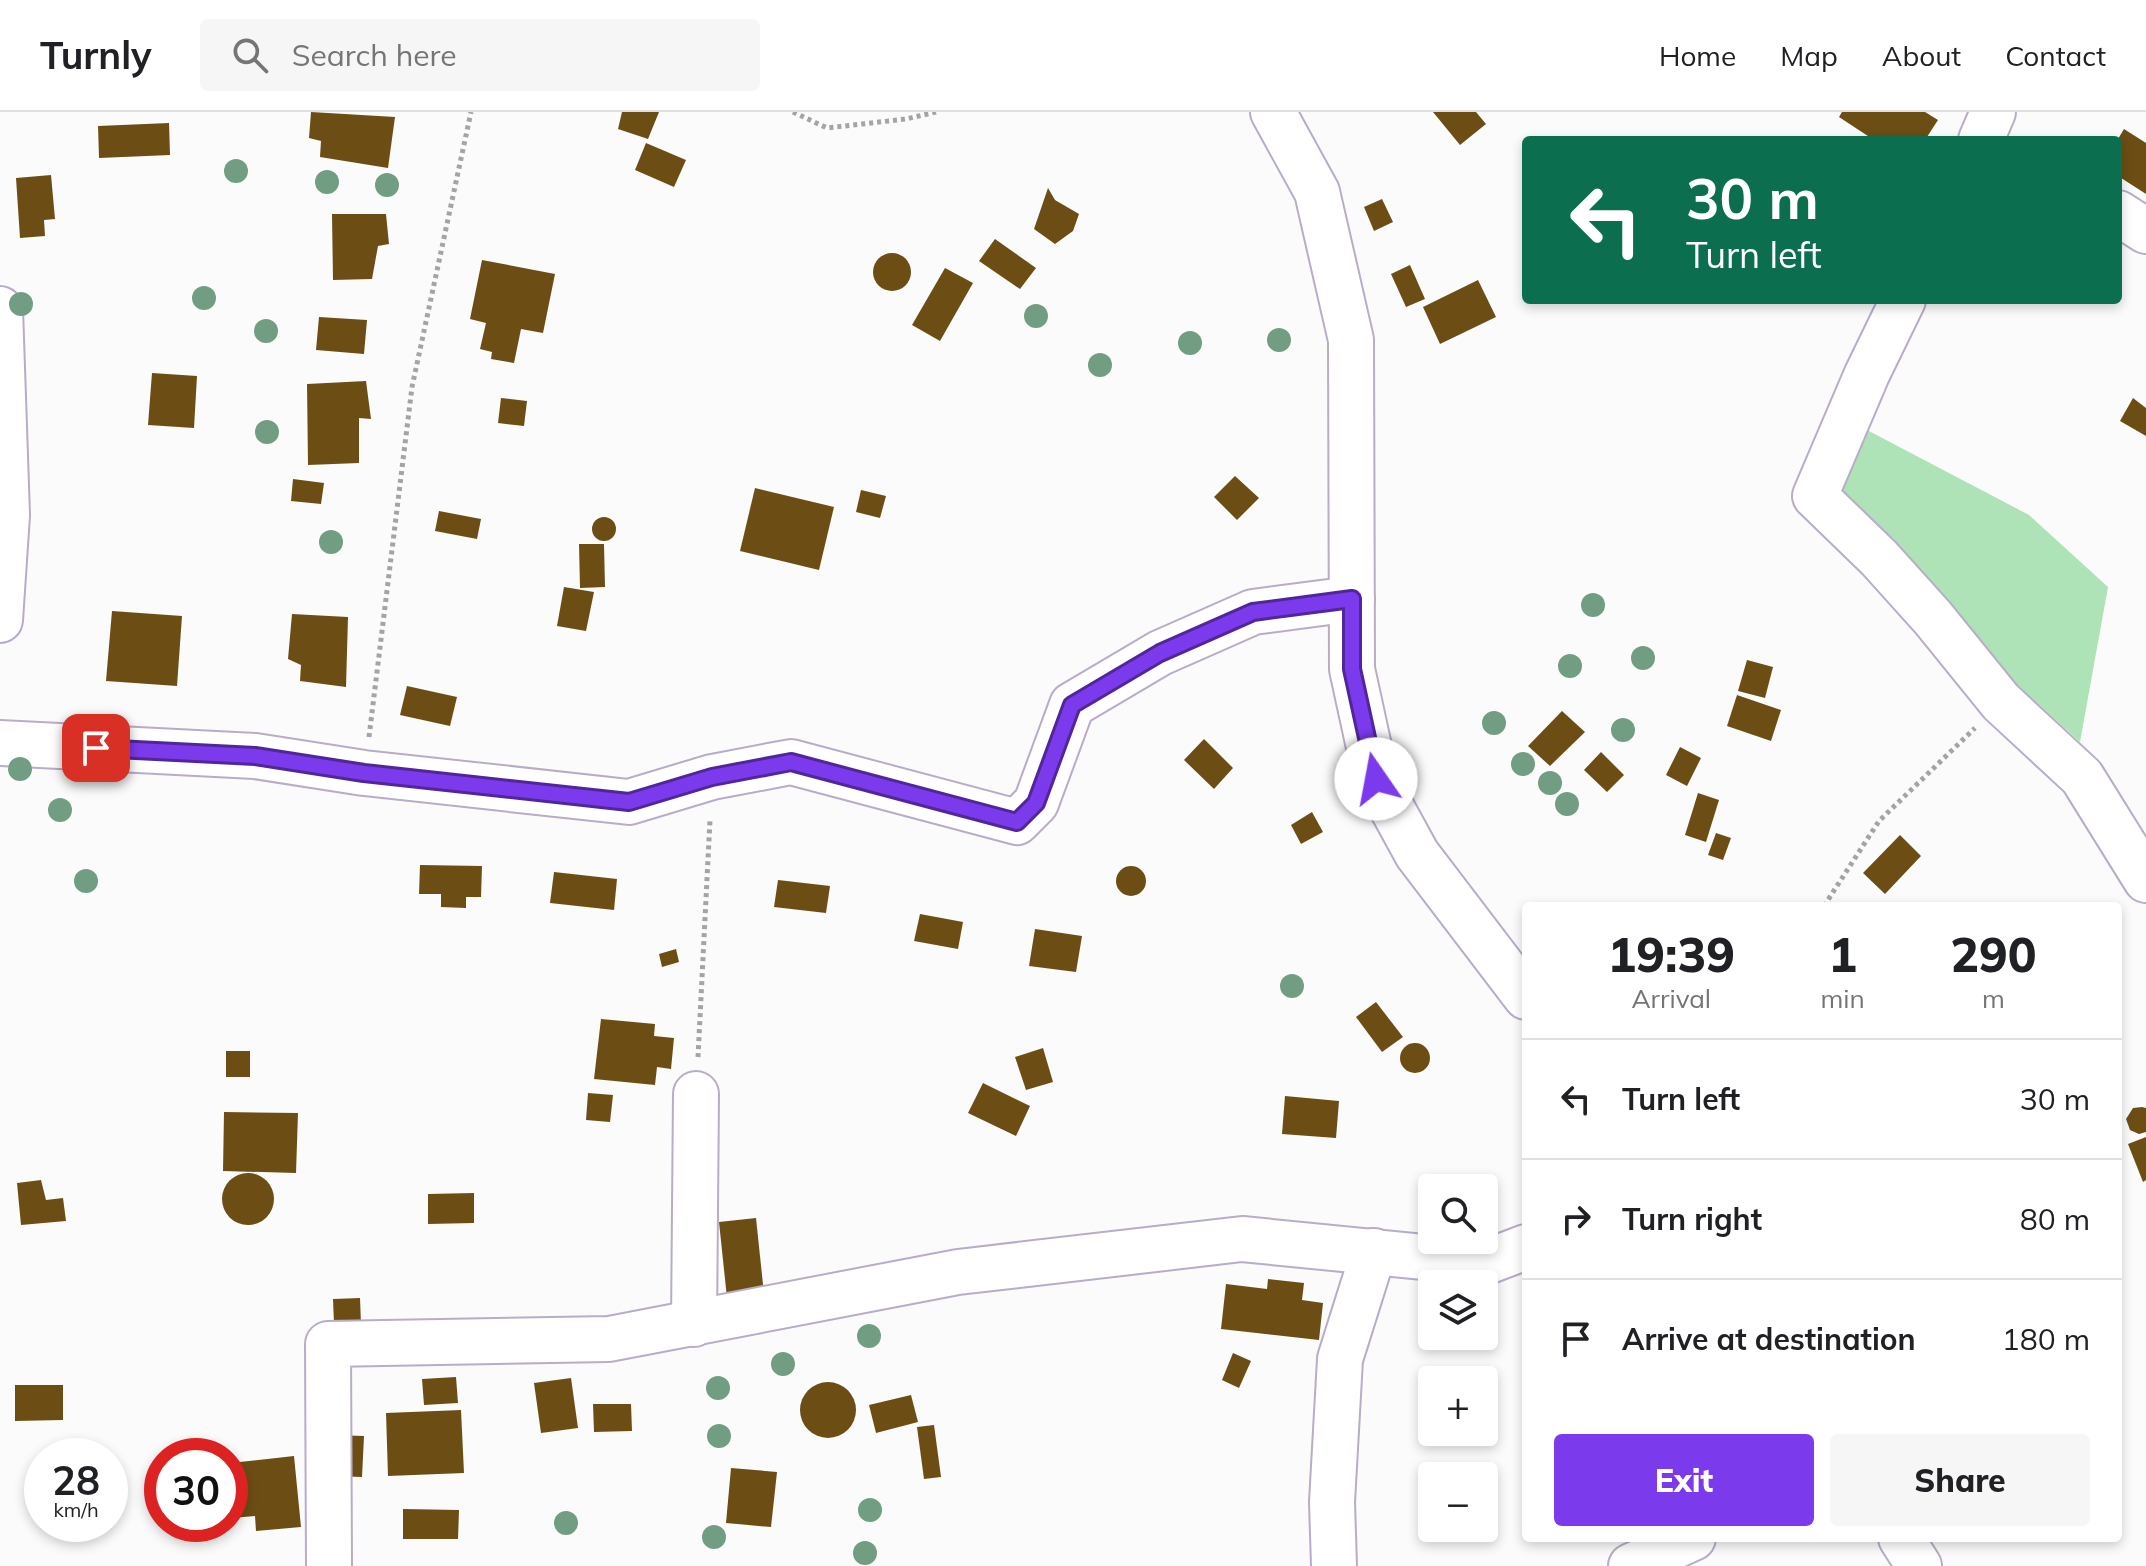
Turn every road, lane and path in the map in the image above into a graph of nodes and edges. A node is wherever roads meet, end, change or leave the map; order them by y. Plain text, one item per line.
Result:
1 (471, 112) edge
2 (793, 112) edge
3 (936, 112) edge
4 (1273, 112) edge
5 (2122, 216) edge
6 (2146, 231) edge
7 (1901, 304) edge
8 (0, 309) edge
9 (1352, 599) junction
10 (0, 620) edge
11 (2001, 702) junction
12 (0, 743) edge
13 (364, 773) junction
14 (712, 777) junction
15 (2146, 880) edge
16 (1827, 902) edge
17 (1522, 992) edge
18 (696, 1094) joint
19 (1522, 1249) edge
20 (1374, 1251) junction
21 (694, 1324) junction
22 (1684, 1542) edge
23 (1904, 1542) edge
24 (329, 1566) edge
25 (1334, 1566) edge
26 (1631, 1566) edge
27 (1919, 1566) edge

1 - 13 path
2 - 3 path
4 - 9 street
5 - 6 street
7 - 11 street
8 - 10 street
9 - 14 street
9 - 17 street
11 - 15 street
11 - 16 path
12 - 13 street
13 - 14 street
14 - 18 path
18 - 21 street
19 - 20 street
20 - 21 street
20 - 25 street
21 - 24 street
22 - 26 street
23 - 27 street

